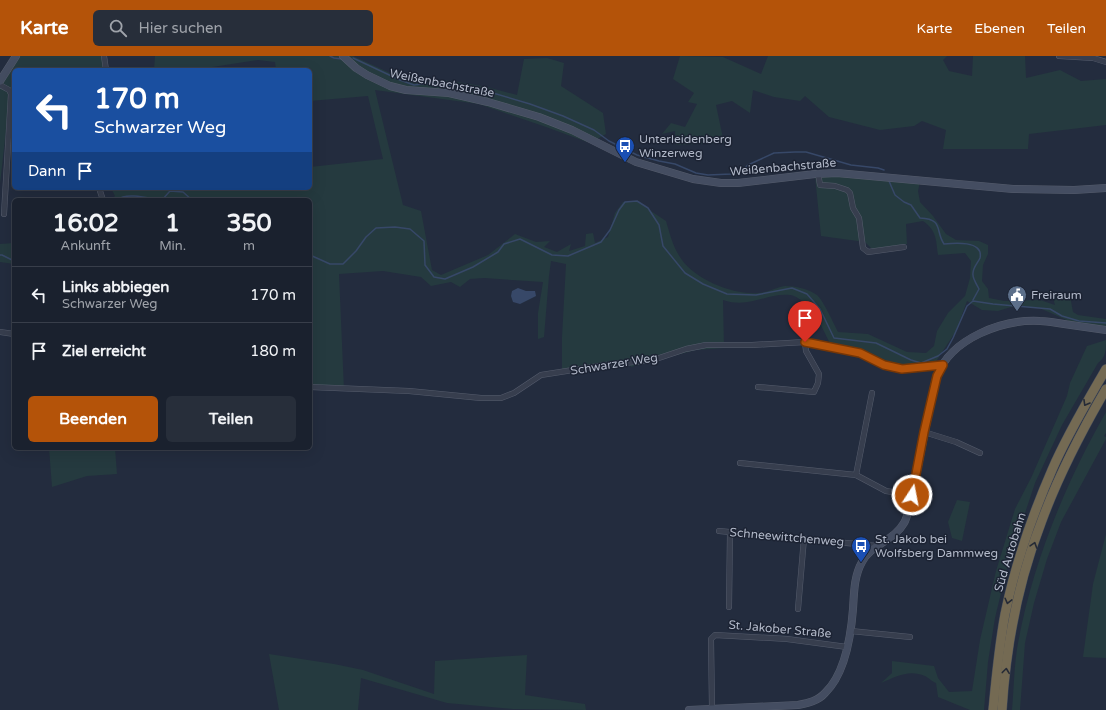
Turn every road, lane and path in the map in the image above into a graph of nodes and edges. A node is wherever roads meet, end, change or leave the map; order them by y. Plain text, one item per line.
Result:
1 (16, 56) edge
2 (104, 56) edge
3 (343, 56) edge
4 (1059, 56) edge
5 (1106, 62) edge
6 (106, 68) edge
7 (0, 81) edge
8 (0, 85) edge
9 (818, 173) junction
10 (1106, 188) edge
11 (4, 214) dead end
12 (904, 247) dead end
13 (1106, 330) edge
14 (0, 332) edge
15 (12, 334) edge
16 (805, 342) junction
17 (943, 365) junction
18 (1106, 369) edge
19 (312, 387) edge
20 (758, 387) dead end
21 (1106, 389) edge
22 (872, 393) dead end
23 (924, 432) junction
24 (980, 453) dead end
25 (740, 462) dead end
26 (856, 475) junction
27 (912, 495) junction
28 (719, 531) dead end
29 (730, 532) junction
30 (804, 538) junction
31 (878, 546) junction
32 (729, 607) dead end
33 (798, 609) dead end
34 (851, 631) junction
35 (910, 637) dead end
36 (847, 647) junction
37 (712, 709) junction
38 (689, 710) edge
39 (993, 710) edge
40 (1002, 710) edge

1 - 7 main road
2 - 6 street
3 - 9 main road, Weißenbachstraße
4 - 5 street
8 - 11 street
9 - 10 main road, Weißenbachstraße
9 - 12 street
13 - 17 main road, St. Jakober Straße
14 - 15 street
16 - 17 street, Schwarzer Weg
16 - 19 street, Schwarzer Weg
16 - 20 street
17 - 23 main road, St. Jakober Straße
18 -> 39 highway, Süd Autobahn
40 -> 21 highway, Süd Autobahn
22 - 26 street
23 - 24 street
23 - 27 main road, St. Jakober Straße
25 - 26 street
26 - 27 street
27 - 31 main road, St. Jakober Straße
28 - 29 street, Schneewittchenweg
29 - 30 street, Schneewittchenweg
29 - 32 street
30 - 31 street, Schneewittchenweg
30 - 33 street
31 - 34 main road, St. Jakober Straße
34 - 35 street
34 - 36 main road, St. Jakober Straße
36 - 37 main road, St. Jakober Straße
36 - 37 street, St. Jakober Straße
37 - 38 main road, St. Jakober Straße

